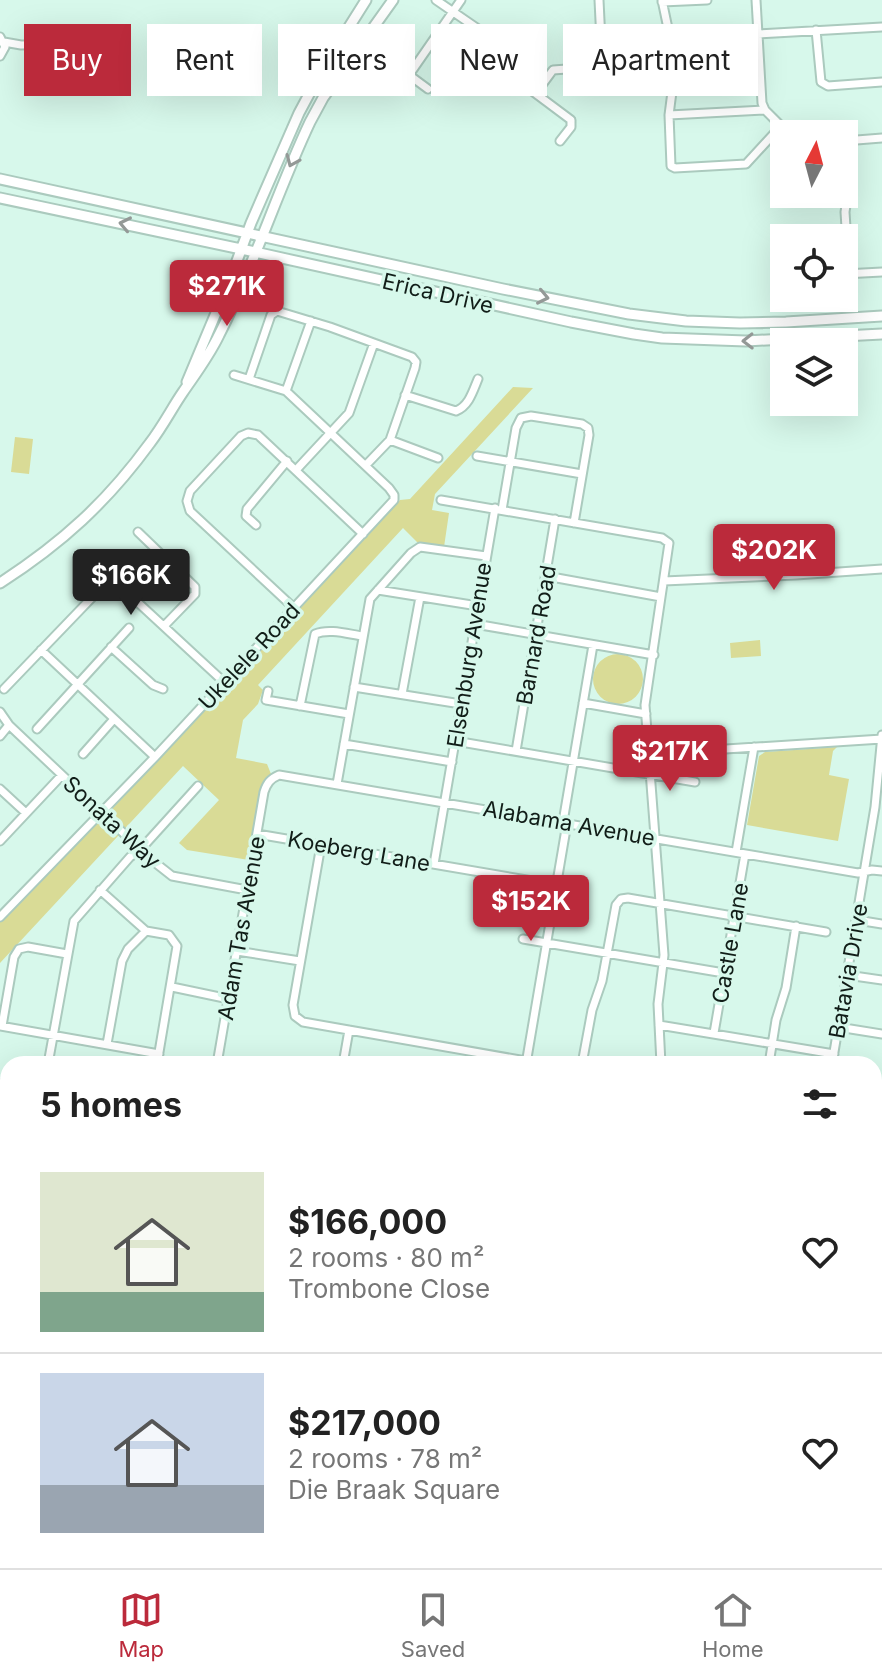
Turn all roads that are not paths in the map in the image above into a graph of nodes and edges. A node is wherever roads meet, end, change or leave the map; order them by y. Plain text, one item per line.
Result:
1 (366, 0) edge
2 (393, 0) edge
3 (436, 0) edge
4 (461, 0) edge
5 (599, 0) edge
6 (707, 0) edge
7 (756, 0) edge
8 (662, 1) edge
9 (453, 12) junction
10 (350, 24) edge
11 (377, 24) edge
12 (471, 24) edge
13 (757, 24) edge
14 (882, 27) edge
15 (816, 30) junction
16 (758, 34) joint
17 (2, 40) edge
18 (21, 45) junction
19 (24, 45) edge
20 (759, 54) joint
21 (1, 55) edge
22 (415, 67) edge
23 (547, 78) edge
24 (415, 79) edge
25 (882, 82) edge
26 (428, 89) dead end
27 (308, 96) edge
28 (324, 96) edge
29 (540, 96) edge
30 (765, 110) junction
31 (669, 115) junction
32 (774, 120) edge
33 (770, 138) edge
34 (882, 138) edge
35 (858, 140) edge
36 (560, 141) dead end
37 (0, 179) edge
38 (0, 195) edge
39 (247, 232) junction
40 (263, 236) junction
41 (241, 249) junction
42 (255, 252) junction
43 (882, 272) edge
44 (858, 273) edge
45 (882, 316) edge
46 (311, 321) junction
47 (882, 334) edge
48 (374, 343) junction
49 (234, 375) dead end
50 (249, 379) junction
51 (478, 379) dead end
52 (286, 391) junction
53 (183, 392) junction
54 (405, 395) junction
55 (332, 433) junction
56 (390, 440) junction
57 (477, 456) dead end
58 (438, 458) dead end
59 (287, 461) junction
60 (510, 463) junction
61 (366, 465) junction
62 (296, 470) junction
63 (582, 474) junction
64 (441, 500) dead end
65 (498, 509) junction
66 (555, 519) junction
67 (574, 523) junction
68 (256, 525) dead end
69 (138, 532) dead end
70 (363, 534) junction
71 (486, 556) junction
72 (882, 569) edge
73 (546, 576) junction
74 (664, 581) junction
75 (0, 583) edge
76 (378, 590) junction
77 (420, 597) junction
78 (661, 597) junction
79 (478, 606) junction
80 (294, 608) junction
81 (475, 624) junction
82 (164, 626) junction
83 (129, 628) dead end
84 (536, 635) junction
85 (362, 636) junction
86 (593, 645) junction
87 (111, 647) junction
88 (41, 650) junction
89 (654, 655) junction
90 (225, 683) junction
91 (77, 684) junction
92 (354, 687) junction
93 (4, 689) dead end
94 (163, 689) dead end
95 (268, 691) dead end
96 (402, 694) junction
97 (583, 703) junction
98 (461, 704) junction
99 (300, 706) junction
100 (0, 712) edge
101 (349, 714) junction
102 (646, 714) junction
103 (114, 719) junction
104 (9, 725) junction
105 (37, 729) dead end
106 (0, 736) edge
107 (882, 737) edge
108 (455, 741) junction
109 (344, 744) junction
110 (754, 747) junction
111 (516, 751) junction
112 (83, 754) dead end
113 (649, 754) junction
114 (155, 757) junction
115 (574, 761) junction
116 (452, 762) junction
117 (651, 774) junction
118 (62, 775) junction
119 (695, 782) dead end
120 (337, 784) junction
121 (198, 786) dead end
122 (0, 789) edge
123 (264, 792) joint
124 (445, 802) junction
125 (102, 812) junction
126 (26, 813) junction
127 (565, 823) junction
128 (257, 834) junction
129 (656, 838) junction
130 (0, 841) edge
131 (321, 845) junction
132 (141, 849) junction
133 (741, 853) junction
134 (434, 864) junction
135 (865, 871) junction
136 (882, 871) edge
137 (556, 885) junction
138 (100, 890) junction
139 (247, 890) junction
140 (660, 903) junction
141 (734, 916) junction
142 (0, 917) edge
143 (857, 920) junction
144 (882, 924) edge
145 (796, 926) junction
146 (146, 931) junction
147 (826, 932) dead end
148 (523, 939) dead end
149 (546, 943) junction
150 (237, 951) junction
151 (607, 953) junction
152 (67, 954) junction
153 (300, 961) junction
154 (664, 963) junction
155 (724, 973) junction
156 (847, 975) junction
157 (882, 980) edge
158 (172, 987) junction
159 (229, 999) junction
160 (659, 1025) junction
161 (1, 1026) edge
162 (838, 1027) junction
163 (349, 1030) junction
164 (714, 1033) junction
165 (882, 1034) edge
166 (53, 1035) junction
167 (772, 1043) junction
168 (107, 1044) junction
169 (159, 1054) joint
170 (834, 1054) joint
171 (49, 1056) edge
172 (218, 1056) edge
173 (344, 1056) edge
174 (493, 1056) edge
175 (527, 1056) edge
176 (583, 1056) edge
177 (661, 1056) edge
178 (770, 1056) edge

1 - 10 main road
2 - 11 main road
3 - 9 street
4 - 9 street
5 - 23 street
6 - 8 street
7 - 13 street
8 - 31 street
9 - 12 street
9 - 22 street
14 - 15 street
15 - 16 street
15 - 25 street
16 - 20 street
17 - 18 street
17 - 21 street
18 - 19 street
18 - 21 street
20 - 30 street
24 - 26 street
27 - 39 main road
28 -> 40 main road
29 - 36 street
30 - 31 street
30 - 32 street
31 - 33 street
34 - 35 street
37 - 39 main road, Erica Drive
41 -> 38 main road, Erica Drive
39 - 40 main road, Erica Drive
39 - 41 main road
40 - 42 main road
40 -> 45 main road, Erica Drive
41 - 42 main road, Erica Drive
41 - 53 main road
47 -> 42 main road, Erica Drive
42 - 53 main road
43 - 44 street
46 - 48 street
46 - 50 street
46 - 52 street
48 - 54 street
48 - 55 street
49 - 50 street
50 - 52 street
51 - 54 street
52 - 55 street
53 - 75 main road
54 - 56 street
55 - 61 street
55 - 62 street
56 - 58 street
56 - 61 street
57 - 60 street
59 - 62 street
59 - 68 street
59 - 80 street
60 - 63 street
60 - 63 street, Elsenburg Avenue
60 - 65 street, Elsenburg Avenue
61 - 70 street, Ukelele Road
62 - 70 street
63 - 67 street
64 - 65 street
65 - 66 street
65 - 71 street, Elsenburg Avenue
66 - 67 street
66 - 73 street, Barnard Road
67 - 74 street
69 - 82 street
70 - 80 street, Ukelele Road
71 - 76 street
71 - 79 street, Elsenburg Avenue
72 - 74 street
73 - 78 street
73 - 84 street, Barnard Road
74 - 78 street
76 - 77 street
76 - 85 street
77 - 79 street
77 - 96 street
78 - 89 street
79 - 81 street, Elsenburg Avenue
80 - 90 street, Ukelele Road
81 - 84 street
81 - 98 street, Elsenburg Avenue
82 - 88 street
82 - 90 street
83 - 87 street
84 - 86 street
84 - 111 street, Barnard Road
85 - 92 street
85 - 99 street
86 - 89 street
86 - 97 street
87 - 91 street
87 - 94 street
88 - 91 street
88 - 93 street
89 - 102 street
90 - 114 street, Ukelele Road
91 - 103 street
91 - 105 street
92 - 96 street
92 - 101 street
95 - 99 street
96 - 98 street
97 - 102 street
97 - 115 street
98 - 108 street, Elsenburg Avenue
99 - 101 street
100 - 104 street, Sonata Way
101 - 109 street
102 - 113 street
103 - 112 street
103 - 114 street
104 - 106 street
104 - 118 street, Sonata Way
107 - 110 street
107 - 135 street, Batavia Drive
108 - 111 street
108 - 116 street, Elsenburg Avenue
109 - 116 street
109 - 120 street
110 - 113 street
110 - 133 street, Castle Lane
111 - 115 street
113 - 117 street
114 - 125 street, Ukelele Road
115 - 117 street
115 - 127 street
116 - 124 street, Elsenburg Avenue
117 - 119 street
117 - 129 street
118 - 125 street, Sonata Way
118 - 126 street
120 - 123 street, Alabama Avenue
120 - 124 street, Alabama Avenue
121 - 132 street
122 - 126 street
123 - 128 street, Adam Tas Avenue
124 - 127 street, Alabama Avenue
124 - 134 street, Elsenburg Avenue
125 - 132 street, Sonata Way
125 - 142 street, Ukelele Road
126 - 130 street
127 - 129 street, Alabama Avenue
127 - 137 street
128 - 131 street, Koeberg Lane
128 - 139 street, Adam Tas Avenue
129 - 133 street, Alabama Avenue
129 - 140 street
131 - 134 street, Koeberg Lane
131 - 153 street
132 - 138 street
132 - 139 street, Sonata Way
133 - 135 street, Alabama Avenue
133 - 141 street, Castle Lane
134 - 137 street, Koeberg Lane
135 - 136 street, Alabama Avenue
135 - 143 street, Batavia Drive
137 - 149 street
138 - 146 street
138 - 152 street
139 - 150 street, Adam Tas Avenue
140 - 141 street
140 - 151 street
140 - 154 street
141 - 145 street
141 - 155 street, Castle Lane
143 - 144 street
143 - 156 street, Batavia Drive
145 - 147 street
145 - 167 street
146 - 158 street
146 - 168 street
148 - 149 street
149 - 151 street
149 - 175 street
150 - 153 street
150 - 159 street, Adam Tas Avenue
151 - 154 street
151 - 176 street
152 - 161 street
152 - 166 street
153 - 163 street
154 - 155 street
154 - 160 street
155 - 164 street, Castle Lane
156 - 157 street
156 - 162 street, Batavia Drive
158 - 159 street
158 - 169 street
159 - 172 street, Adam Tas Avenue
160 - 164 street
160 - 177 street
161 - 166 street
162 - 165 street
162 - 170 street, Batavia Drive
163 - 173 street
163 - 174 street
164 - 167 street
166 - 168 street
166 - 171 street
167 - 170 street
167 - 178 street
168 - 169 street

